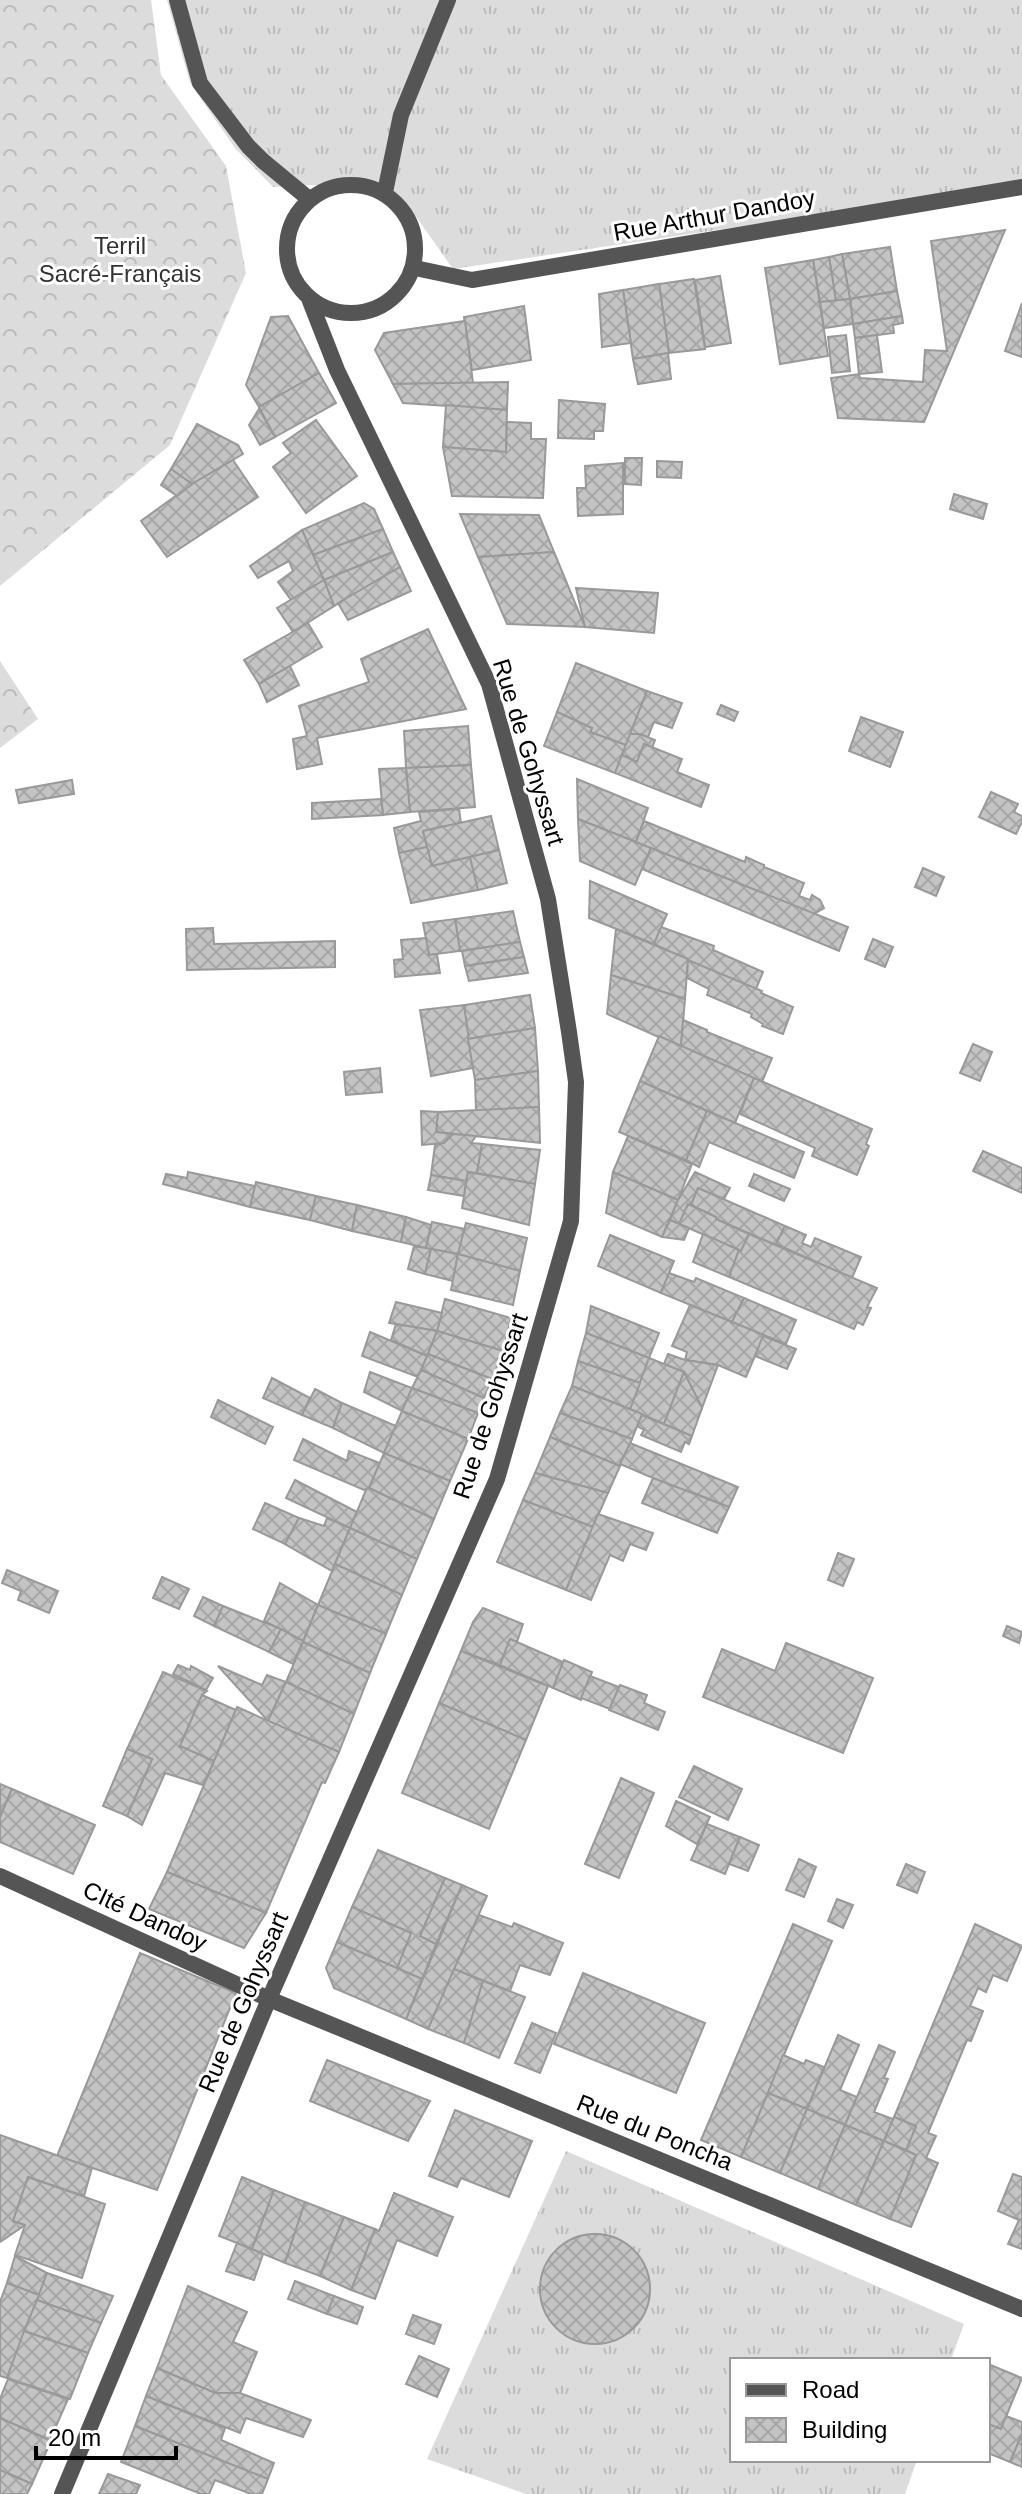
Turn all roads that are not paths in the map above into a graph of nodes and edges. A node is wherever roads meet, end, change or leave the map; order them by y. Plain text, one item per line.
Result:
1 (177, 0) edge
2 (448, 0) edge
3 (1022, 187) edge
4 (385, 192) junction
5 (309, 199) junction
6 (415, 268) junction
7 (310, 301) junction
8 (0, 1876) edge
9 (269, 1999) junction
10 (1022, 2309) edge
11 (62, 2494) edge

1 - 5 street
2 - 4 street
3 - 6 street, Rue Arthur Dandoy
4 - 5 street
4 - 6 street
5 - 7 street, Rue de Gohyssart
6 - 7 street
7 - 9 street, Rue de Gohyssart
8 - 9 street, CIté Dandoy
9 - 10 street, Rue du Poncha
9 - 11 street, Rue de Gohyssart

